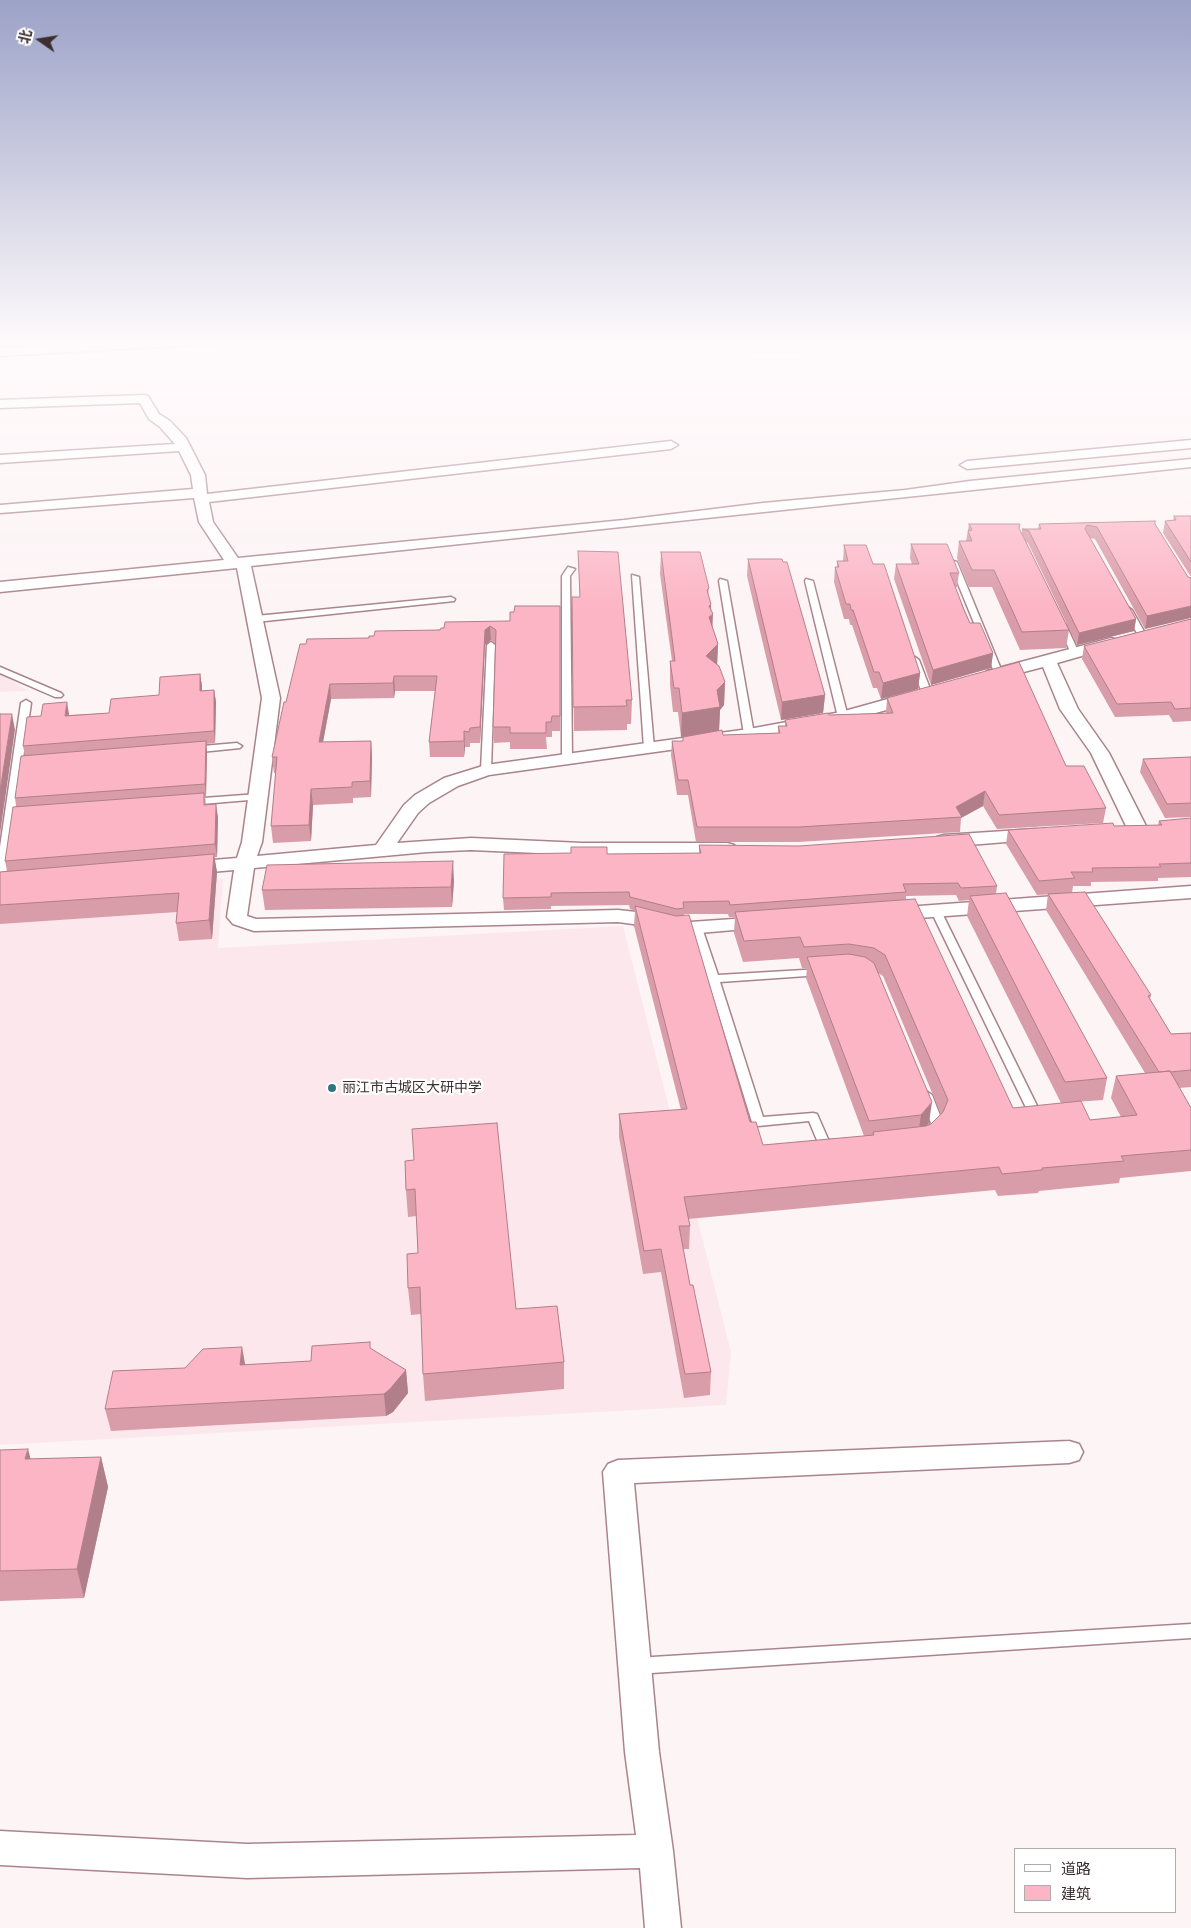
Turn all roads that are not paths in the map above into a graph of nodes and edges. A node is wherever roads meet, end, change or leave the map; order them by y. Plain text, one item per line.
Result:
1 (173, 431) edge
2 (1191, 444) edge
3 (671, 445) dead end
4 (184, 447) junction
5 (0, 459) edge
6 (1191, 463) edge
7 (967, 465) dead end
8 (201, 496) junction
9 (0, 509) edge
10 (951, 556) edge
11 (239, 562) junction
12 (571, 569) dead end
13 (635, 577) dead end
14 (723, 581) dead end
15 (808, 581) dead end
16 (0, 587) edge
17 (451, 599) dead end
18 (1123, 600) edge
19 (256, 619) junction
20 (1059, 620) edge
21 (1159, 631) edge
22 (1142, 635) junction
23 (491, 645) edge
24 (912, 649) edge
25 (1075, 653) junction
26 (1048, 660) junction
27 (0, 670) edge
28 (999, 674) junction
29 (981, 679) edge
30 (945, 689) edge
31 (58, 694) dead end
32 (927, 694) junction
33 (26, 703) dead end
34 (844, 717) junction
35 (749, 734) junction
36 (237, 746) dead end
37 (649, 748) junction
38 (180, 751) edge
39 (567, 758) junction
40 (486, 770) junction
41 (258, 797) junction
42 (12, 801) junction
43 (0, 802) edge
44 (179, 803) edge
45 (1118, 829) edge
46 (1050, 834) edge
47 (924, 842) edge
48 (382, 850) junction
49 (749, 850) edge
50 (245, 863) junction
51 (167, 869) edge
52 (10, 882) edge
53 (1191, 892) edge
54 (936, 911) junction
55 (877, 915) edge
56 (779, 922) edge
57 (697, 928) junction
58 (838, 970) edge
59 (713, 980) junction
60 (922, 1087) edge
61 (1038, 1120) edge
62 (924, 1142) edge
63 (849, 1151) edge
64 (1070, 1452) dead end
65 (1191, 1631) edge
66 (635, 1666) junction
67 (0, 1848) edge
68 (656, 1851) junction
69 (663, 1928) edge

1 - 4 street
2 - 7 street
3 - 8 street
4 - 5 street
4 - 8 street
6 - 11 street
8 - 9 street
8 - 11 street
10 - 28 lane
11 - 16 street
11 - 19 street
12 - 39 lane
13 - 37 lane
14 - 35 lane
15 - 34 lane
17 - 19 lane
18 - 22 lane
19 - 41 street
20 - 25 lane
21 - 22 street
22 - 25 street
23 - 40 lane
24 - 32 lane
25 - 26 street
26 - 28 street
26 - 45 street
27 - 31 lane
28 - 29 street
30 - 32 street
32 - 34 street
33 - 42 lane
34 - 35 street
35 - 37 street
36 - 38 lane
37 - 39 street
39 - 40 street
40 - 48 street
41 - 44 lane
41 - 50 street
42 - 43 lane
42 - 52 lane
46 - 47 street
48 - 49 street
48 - 50 street
50 - 51 street
50 - 57 street
53 - 54 street
54 - 55 street
54 - 61 lane
56 - 57 street
57 - 59 lane
58 - 59 lane
59 - 63 lane
60 - 62 lane
64 - 66 street
65 - 66 lane
66 - 68 street
67 - 68 street
68 - 69 street

